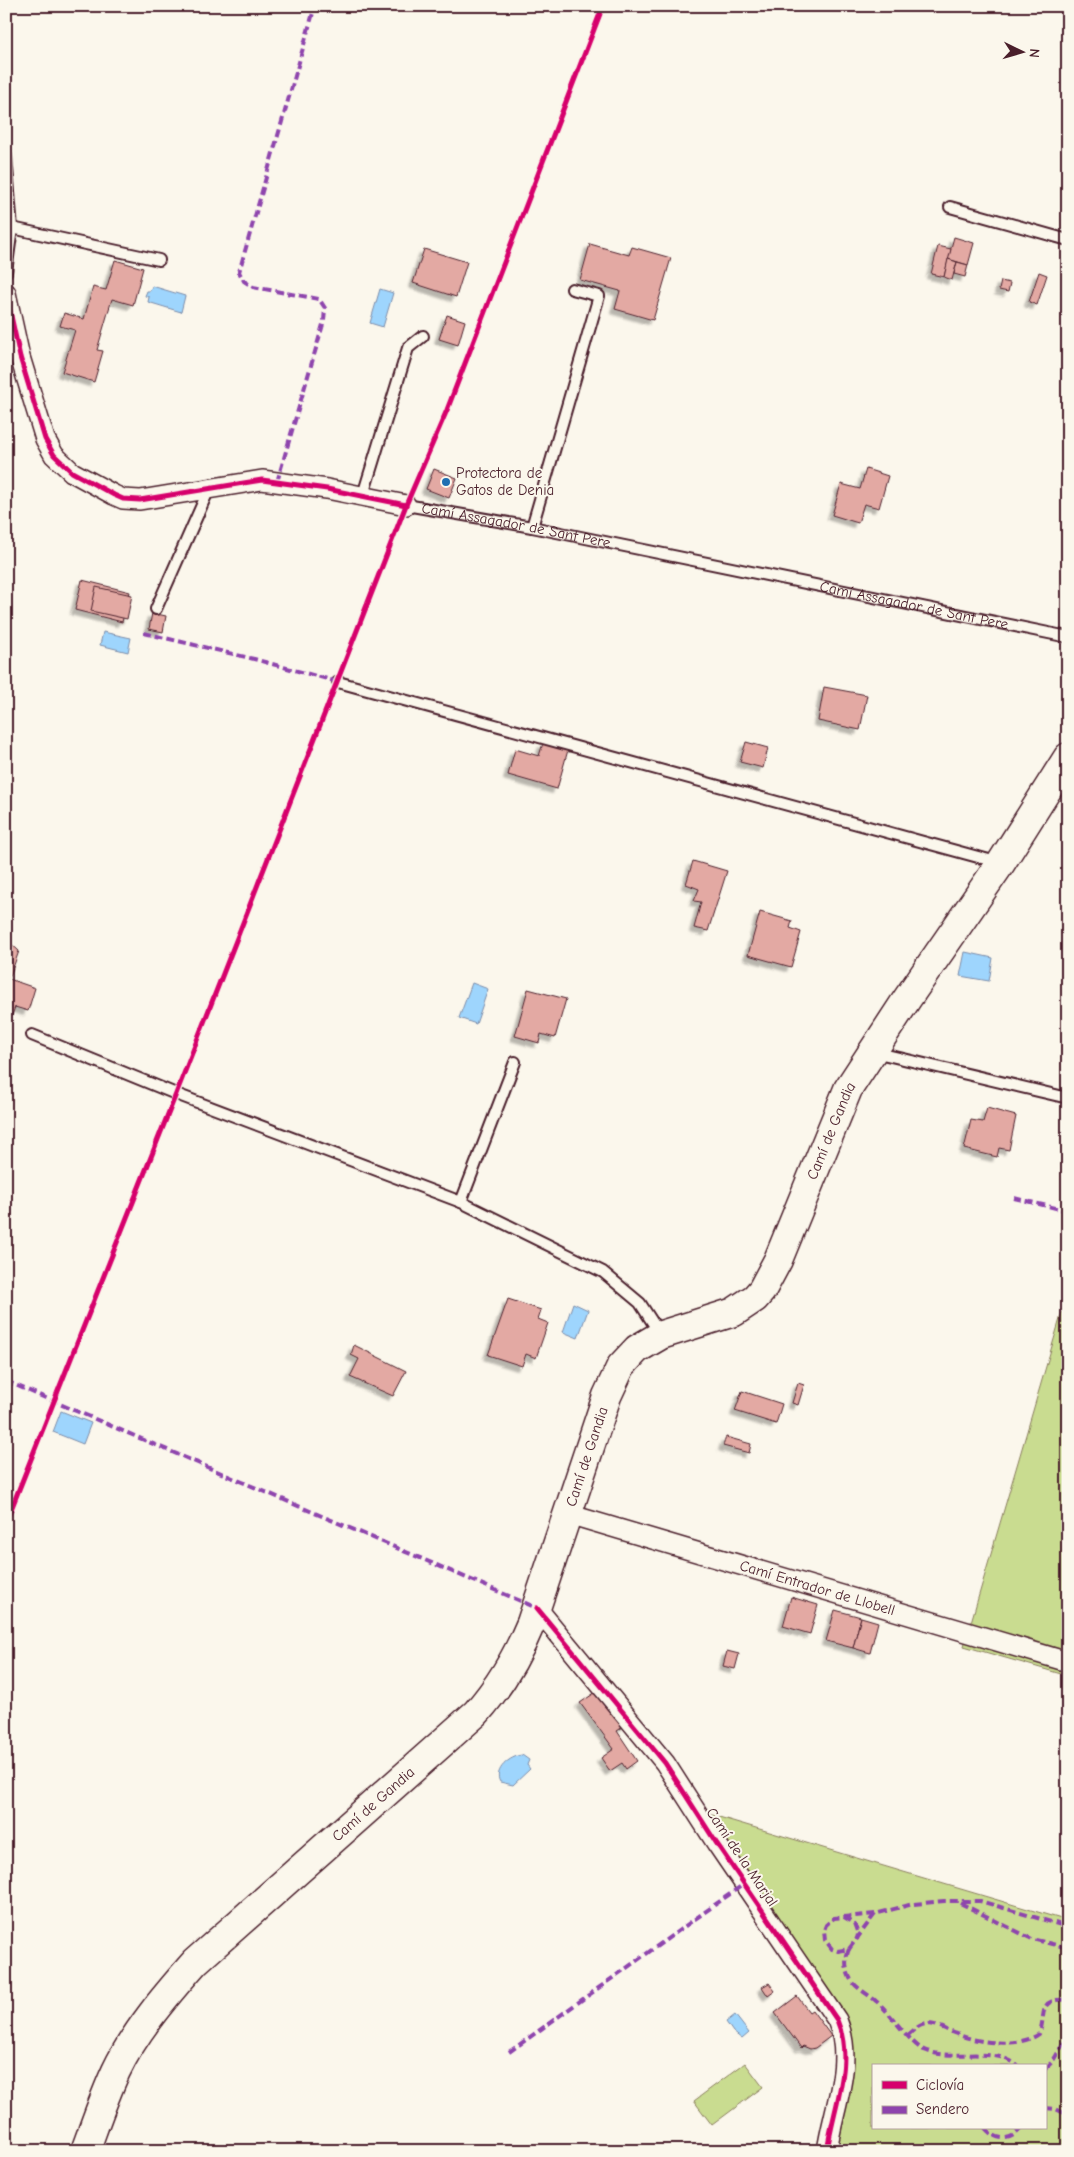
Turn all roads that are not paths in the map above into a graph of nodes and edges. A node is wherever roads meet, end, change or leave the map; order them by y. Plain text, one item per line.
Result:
1 (6, 156) edge
2 (950, 207) dead end
3 (12, 228) junction
4 (1068, 240) edge
5 (159, 260) dead end
6 (6, 272) edge
7 (572, 289) dead end
8 (6, 293) edge
9 (423, 336) dead end
10 (209, 490) junction
11 (363, 495) junction
12 (406, 505) joint
13 (532, 526) junction
14 (156, 609) dead end
15 (1068, 637) edge
16 (338, 682) road end
17 (1068, 757) edge
18 (1001, 863) junction
19 (32, 1035) dead end
20 (871, 1052) junction
21 (514, 1062) dead end
22 (1068, 1098) edge
23 (461, 1202) junction
24 (661, 1335) junction
25 (568, 1514) junction
26 (537, 1608) junction
27 (1068, 1662) edge
28 (85, 2151) edge
29 (827, 2151) edge

1 - 3 lane
2 - 4 lane
3 - 5 lane
3 - 6 lane
7 - 13 lane
8 - 10 street, Camí Assagador de Sant Pere
9 - 11 lane
10 - 11 street, Camí Assagador de Sant Pere
10 - 14 lane
11 - 12 street, Camí Assagador de Sant Pere
12 - 13 lane, Camí Assagador de Sant Pere
13 - 15 lane, Camí Assagador de Sant Pere
16 - 18 lane
17 - 18 main road, Camí de Gandia
18 - 20 main road, Camí de Gandia
19 - 23 lane
20 - 22 lane
20 - 24 main road, Camí de Gandia
21 - 23 lane
23 - 24 lane
24 - 25 main road, Camí de Gandia
25 - 26 main road, Camí de Gandia
25 - 27 street, Camí Entrador de Llobell
26 - 28 main road, Camí de Gandia
26 - 29 street, Camí de la Marjal

